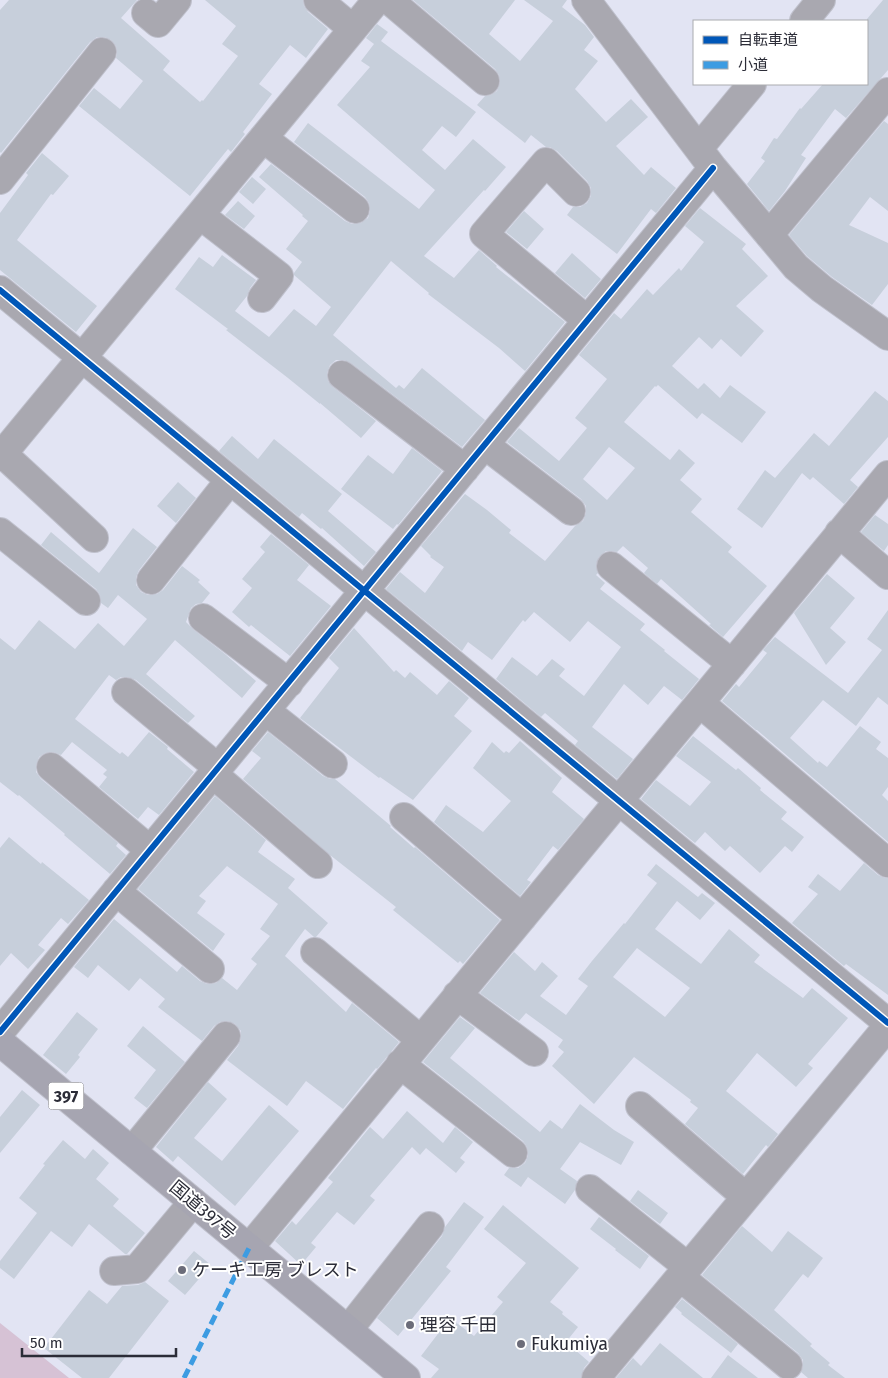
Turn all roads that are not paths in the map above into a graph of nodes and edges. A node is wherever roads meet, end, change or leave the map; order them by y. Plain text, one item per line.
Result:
1 (177, 0) edge
2 (318, 0) edge
3 (377, 0) edge
4 (389, 0) edge
5 (586, 0) edge
6 (821, 0) edge
7 (146, 13) dead end
8 (805, 20) edge
9 (353, 29) junction
10 (102, 52) dead end
11 (485, 81) dead end
12 (751, 85) edge
13 (888, 92) edge
14 (263, 138) junction
15 (706, 158) junction
16 (0, 180) edge
17 (576, 192) dead end
18 (355, 209) dead end
19 (200, 215) junction
20 (769, 235) junction
21 (0, 290) edge
22 (262, 298) dead end
23 (588, 320) junction
24 (888, 336) edge
25 (82, 358) junction
26 (342, 375) dead end
27 (485, 445) junction
28 (1, 455) edge
29 (465, 469) junction
30 (888, 475) edge
31 (230, 480) junction
32 (571, 511) dead end
33 (0, 532) edge
34 (839, 533) junction
35 (94, 538) dead end
36 (611, 566) dead end
37 (888, 575) edge
38 (151, 580) dead end
39 (365, 591) junction
40 (86, 601) dead end
41 (203, 618) dead end
42 (732, 664) junction
43 (289, 683) junction
44 (126, 692) dead end
45 (700, 703) junction
46 (266, 711) junction
47 (333, 764) dead end
48 (50, 767) dead end
49 (216, 771) junction
50 (618, 800) junction
51 (404, 817) dead end
52 (150, 850) junction
53 (888, 863) edge
54 (318, 864) dead end
55 (116, 891) junction
56 (522, 918) junction
57 (315, 952) dead end
58 (210, 969) dead end
59 (457, 996) junction
60 (888, 1025) edge
61 (0, 1032) edge
62 (226, 1036) dead end
63 (420, 1040) junction
64 (0, 1042) edge
65 (534, 1052) dead end
66 (400, 1064) junction
67 (640, 1106) dead end
68 (132, 1151) junction
69 (512, 1153) dead end
70 (590, 1188) dead end
71 (746, 1198) junction
72 (194, 1202) junction
73 (430, 1226) dead end
74 (249, 1248) junction
75 (114, 1271) dead end
76 (684, 1272) junction
77 (348, 1330) junction
78 (788, 1365) dead end
79 (406, 1378) edge
80 (596, 1378) edge

1 - 7 street
2 - 9 street
3 - 9 street
4 - 11 street
5 - 15 street
6 - 8 street
9 - 14 street
10 - 16 street
12 - 15 street
13 - 20 street
14 - 18 street
14 - 19 street
15 - 20 street
15 - 23 street
17 - 23 street
19 - 22 street
19 - 25 street
20 - 24 street
21 - 25 street
23 - 27 street
25 - 28 street
25 - 31 street
26 - 29 street
27 - 29 street
27 - 32 street
28 - 35 street
29 - 39 street
30 - 34 street
31 - 38 street
31 - 39 street
33 - 40 street
34 - 37 street
34 - 42 street
36 - 42 street
39 - 43 street
39 - 50 street
41 - 43 street
42 - 45 street
43 - 46 street
44 - 49 street
45 - 50 street
45 - 53 street
46 - 47 street
46 - 49 street
48 - 52 street
49 - 52 street
49 - 54 street
50 - 56 street
50 - 60 street
51 - 56 street
52 - 55 street
55 - 58 street
55 - 61 street
56 - 59 street
57 - 63 street
59 - 63 street
59 - 65 street
60 - 71 street
62 - 68 street
63 - 66 street
64 - 68 highway, 国道397号 / 397
66 - 69 street
66 - 74 street
67 - 71 street
68 - 72 highway, 国道397号 / 397
70 - 76 street
71 - 76 street
72 - 74 highway, 国道397号 / 397
72 - 75 street
73 - 77 street
74 - 77 highway, 国道397号 / 397
76 - 78 street
76 - 80 street
77 - 79 highway, 国道397号 / 397

